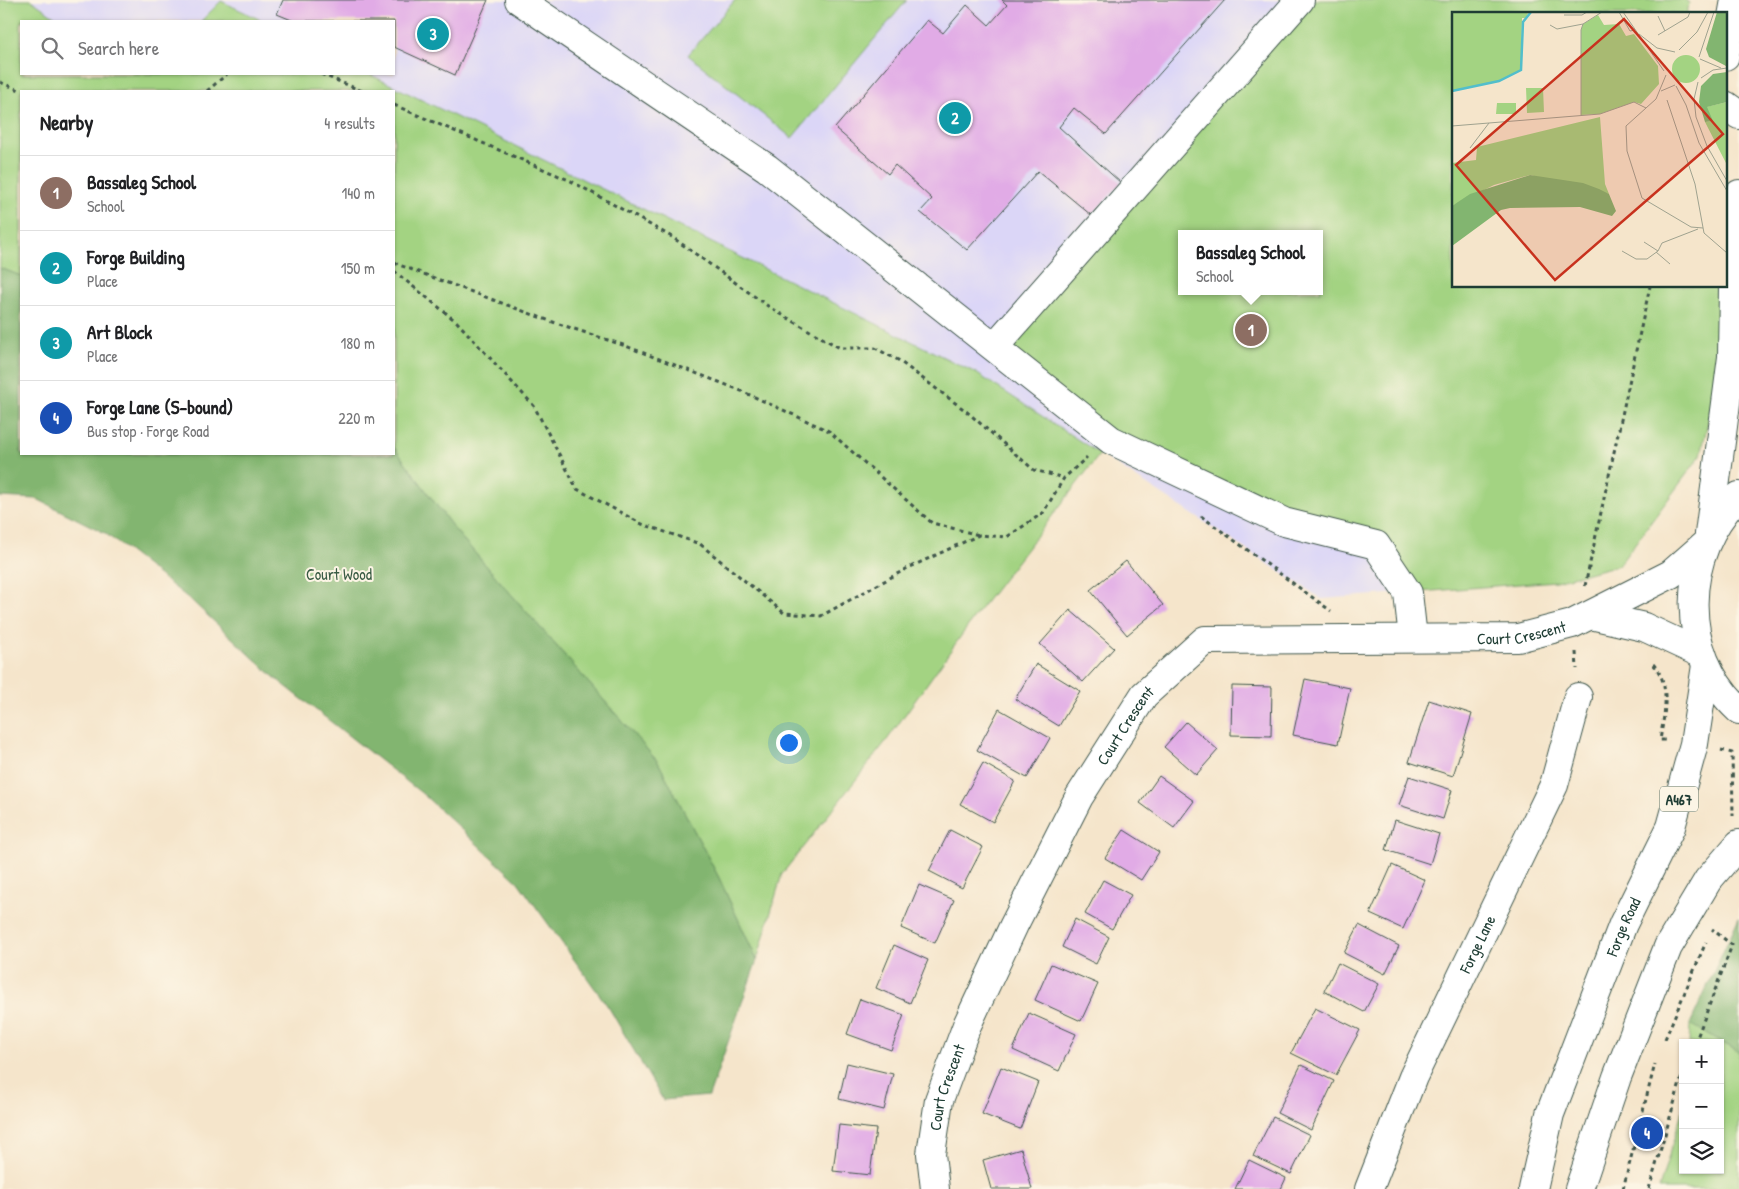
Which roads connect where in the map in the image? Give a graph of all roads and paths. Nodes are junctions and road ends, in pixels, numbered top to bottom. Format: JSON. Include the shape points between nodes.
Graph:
{"nodes":[{"id":1,"x":519,"y":0,"type":"edge"},
{"id":2,"x":1300,"y":0,"type":"edge"},
{"id":3,"x":1735,"y":0,"type":"edge"},
{"id":4,"x":1726,"y":50,"type":"edge"},
{"id":5,"x":226,"y":75,"type":"edge"},
{"id":6,"x":323,"y":75,"type":"edge"},
{"id":7,"x":0,"y":82,"type":"edge"},
{"id":8,"x":20,"y":90,"type":"edge"},
{"id":9,"x":208,"y":90,"type":"edge"},
{"id":10,"x":360,"y":90,"type":"edge"},
{"id":11,"x":395,"y":105,"type":"edge"},
{"id":12,"x":1726,"y":106,"type":"edge"},
{"id":13,"x":1739,"y":115,"type":"edge"},
{"id":14,"x":1739,"y":194,"type":"edge"},
{"id":15,"x":395,"y":264,"type":"edge"},
{"id":16,"x":395,"y":272,"type":"edge"},
{"id":17,"x":1650,"y":288,"type":"edge"},
{"id":18,"x":995,"y":346,"type":"junction"},
{"id":19,"x":1092,"y":452,"type":"dead end"},
{"id":20,"x":1064,"y":478,"type":"junction"},
{"id":21,"x":1739,"y":496,"type":"edge"},
{"id":22,"x":1195,"y":512,"type":"dead end"},
{"id":23,"x":979,"y":535,"type":"junction"},
{"id":24,"x":1707,"y":540,"type":"junction"},
{"id":25,"x":1333,"y":612,"type":"dead end"},
{"id":26,"x":1582,"y":620,"type":"junction"},
{"id":27,"x":1413,"y":638,"type":"junction"},
{"id":28,"x":1704,"y":659,"type":"junction"},
{"id":29,"x":1578,"y":697,"type":"joint"},
{"id":30,"x":1739,"y":710,"type":"edge"},
{"id":31,"x":1739,"y":844,"type":"edge"},
{"id":32,"x":1705,"y":924,"type":"dead end"},
{"id":33,"x":1706,"y":934,"type":"dead end"},
{"id":34,"x":1696,"y":1039,"type":"edge"},
{"id":35,"x":1664,"y":1042,"type":"dead end"},
{"id":36,"x":1656,"y":1059,"type":"dead end"},
{"id":37,"x":1680,"y":1084,"type":"edge"},
{"id":38,"x":935,"y":1189,"type":"edge"},
{"id":39,"x":1369,"y":1189,"type":"edge"},
{"id":40,"x":1533,"y":1189,"type":"edge"},
{"id":41,"x":1579,"y":1189,"type":"edge"},
{"id":42,"x":1623,"y":1189,"type":"edge"},
{"id":43,"x":1648,"y":1189,"type":"edge"}],
"edges":[{"from":1,"to":18,"type":"street","via":[[767,168]]},
{"from":2,"to":18,"type":"street"},
{"from":3,"to":4,"type":"street"},
{"from":5,"to":9,"type":"path"},
{"from":6,"to":10,"type":"path"},
{"from":7,"to":8,"type":"path"},
{"from":11,"to":20,"type":"path","via":[[571,181],[672,237],[772,309],[840,348],[875,348],[898,360],[966,411],[1034,470]]},
{"from":12,"to":13,"type":"street"},
{"from":14,"to":24,"type":"street","via":[[1734,213],[1732,357]]},
{"from":15,"to":23,"type":"path","via":[[632,348],[737,389],[829,431],[932,523]]},
{"from":16,"to":23,"type":"path","via":[[457,322],[534,406],[578,489],[642,524],[700,544],[784,613],[821,616],[906,569]]},
{"from":17,"to":26,"type":"path","via":[[1584,590]]},
{"from":18,"to":27,"type":"street","via":[[1111,440],[1284,522],[1376,545],[1408,593]]},
{"from":19,"to":20,"type":"path"},
{"from":20,"to":23,"type":"path","via":[[1043,513],[1007,537]]},
{"from":21,"to":24,"type":"street","via":[[1727,507]]},
{"from":22,"to":25,"type":"path"},
{"from":24,"to":26,"type":"street","name":"Court Crescent","via":[[1671,574]]},
{"from":24,"to":28,"type":"street","via":[[1696,572],[1693,600],[1695,628]]},
{"from":26,"to":27,"type":"street","name":"Court Crescent","via":[[1518,638]]},
{"from":26,"to":28,"type":"street","name":"Court Crescent","via":[[1644,627]]},
{"from":26,"to":29,"type":"path","via":[[1576,642]]},
{"from":27,"to":38,"type":"street","name":"Court Crescent","via":[[1205,640],[1144,695],[1079,797],[967,1025],[938,1100],[931,1154]]},
{"from":28,"to":30,"type":"street","via":[[1720,688]]},
{"from":28,"to":40,"type":"street","name":"Forge Road","number":"A467","via":[[1694,744],[1671,827],[1623,924],[1550,1114]]},
{"from":29,"to":39,"type":"street","name":"Forge Lane","via":[[1554,785],[1413,1077]]},
{"from":31,"to":41,"type":"street","via":[[1708,880],[1668,947],[1617,1077]]},
{"from":32,"to":34,"type":"path","via":[[1732,945]]},
{"from":33,"to":35,"type":"path","via":[[1706,944]]},
{"from":36,"to":42,"type":"path"},
{"from":37,"to":43,"type":"path"}]}
